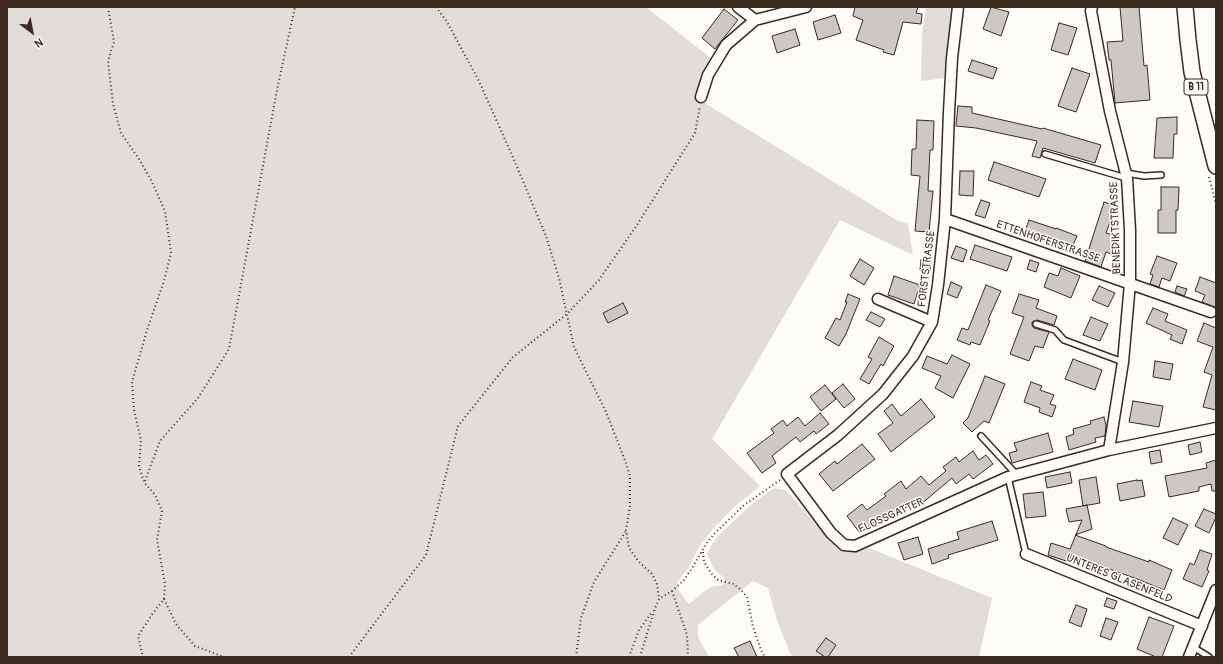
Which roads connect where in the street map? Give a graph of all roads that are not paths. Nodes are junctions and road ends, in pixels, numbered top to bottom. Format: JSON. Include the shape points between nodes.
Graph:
{"nodes":[{"id":1,"x":738,"y":7,"type":"edge"},
{"id":2,"x":806,"y":7,"type":"edge"},
{"id":3,"x":958,"y":7,"type":"edge"},
{"id":4,"x":1092,"y":7,"type":"edge"},
{"id":5,"x":1185,"y":7,"type":"edge"},
{"id":6,"x":755,"y":20,"type":"junction"},
{"id":7,"x":701,"y":97,"type":"road end"},
{"id":8,"x":1045,"y":154,"type":"dead end"},
{"id":9,"x":1216,"y":166,"type":"edge"},
{"id":10,"x":1161,"y":175,"type":"dead end"},
{"id":11,"x":1126,"y":176,"type":"junction"},
{"id":12,"x":945,"y":219,"type":"junction"},
{"id":13,"x":1130,"y":283,"type":"junction"},
{"id":14,"x":878,"y":299,"type":"dead end"},
{"id":15,"x":1211,"y":312,"type":"dead end"},
{"id":16,"x":932,"y":322,"type":"junction"},
{"id":17,"x":1036,"y":324,"type":"dead end"},
{"id":18,"x":1124,"y":362,"type":"junction"},
{"id":19,"x":1216,"y":428,"type":"edge"},
{"id":20,"x":981,"y":436,"type":"dead end"},
{"id":21,"x":1109,"y":450,"type":"junction"},
{"id":22,"x":787,"y":474,"type":"joint"},
{"id":23,"x":1012,"y":476,"type":"junction"},
{"id":24,"x":1026,"y":554,"type":"joint"},
{"id":25,"x":1216,"y":590,"type":"edge"},
{"id":26,"x":1202,"y":626,"type":"junction"},
{"id":27,"x":1193,"y":647,"type":"junction"},
{"id":28,"x":1189,"y":657,"type":"edge"},
{"id":29,"x":1209,"y":657,"type":"edge"}],
"edges":[{"from":1,"to":6,"type":"street"},
{"from":2,"to":6,"type":"street"},
{"from":3,"to":12,"type":"street","name":"FORSTSTRASSE","via":[[952,66]]},
{"from":4,"to":11,"type":"street","name":"BENEDIKTSTRASSE","via":[[1110,111]]},
{"from":5,"to":9,"type":"main road","number":"B 11","via":[[1192,72]]},
{"from":6,"to":7,"type":"street","via":[[726,45],[708,75]]},
{"from":8,"to":11,"type":"lane"},
{"from":10,"to":11,"type":"lane"},
{"from":11,"to":13,"type":"street","name":"BENEDIKTSTRASSE"},
{"from":12,"to":13,"type":"street","name":"ETTENHOFERSTRASSE"},
{"from":12,"to":16,"type":"street","name":"FORSTSTRASSE"},
{"from":13,"to":15,"type":"street","name":"ETTENHOFERSTRASSE"},
{"from":13,"to":18,"type":"street","name":"BENEDIKTSTRASSE"},
{"from":14,"to":16,"type":"street"},
{"from":16,"to":22,"type":"street","name":"FORSTSTRASSE","via":[[913,356],[883,394],[838,435]]},
{"from":17,"to":18,"type":"lane","via":[[1056,330],[1064,340]]},
{"from":18,"to":21,"type":"street","name":"BENEDIKTSTRASSE"},
{"from":19,"to":21,"type":"street","name":"FLOSSGATTER"},
{"from":20,"to":23,"type":"lane"},
{"from":21,"to":23,"type":"street","name":"FLOSSGATTER"},
{"from":22,"to":23,"type":"street","name":"FLOSSGATTER","via":[[831,533],[844,545],[855,546]]},
{"from":23,"to":24,"type":"lane"},
{"from":24,"to":26,"type":"street","name":"UNTERES GLASENFELD"},
{"from":25,"to":26,"type":"street"},
{"from":26,"to":27,"type":"street"},
{"from":27,"to":28,"type":"street"},
{"from":27,"to":29,"type":"lane"}]}
